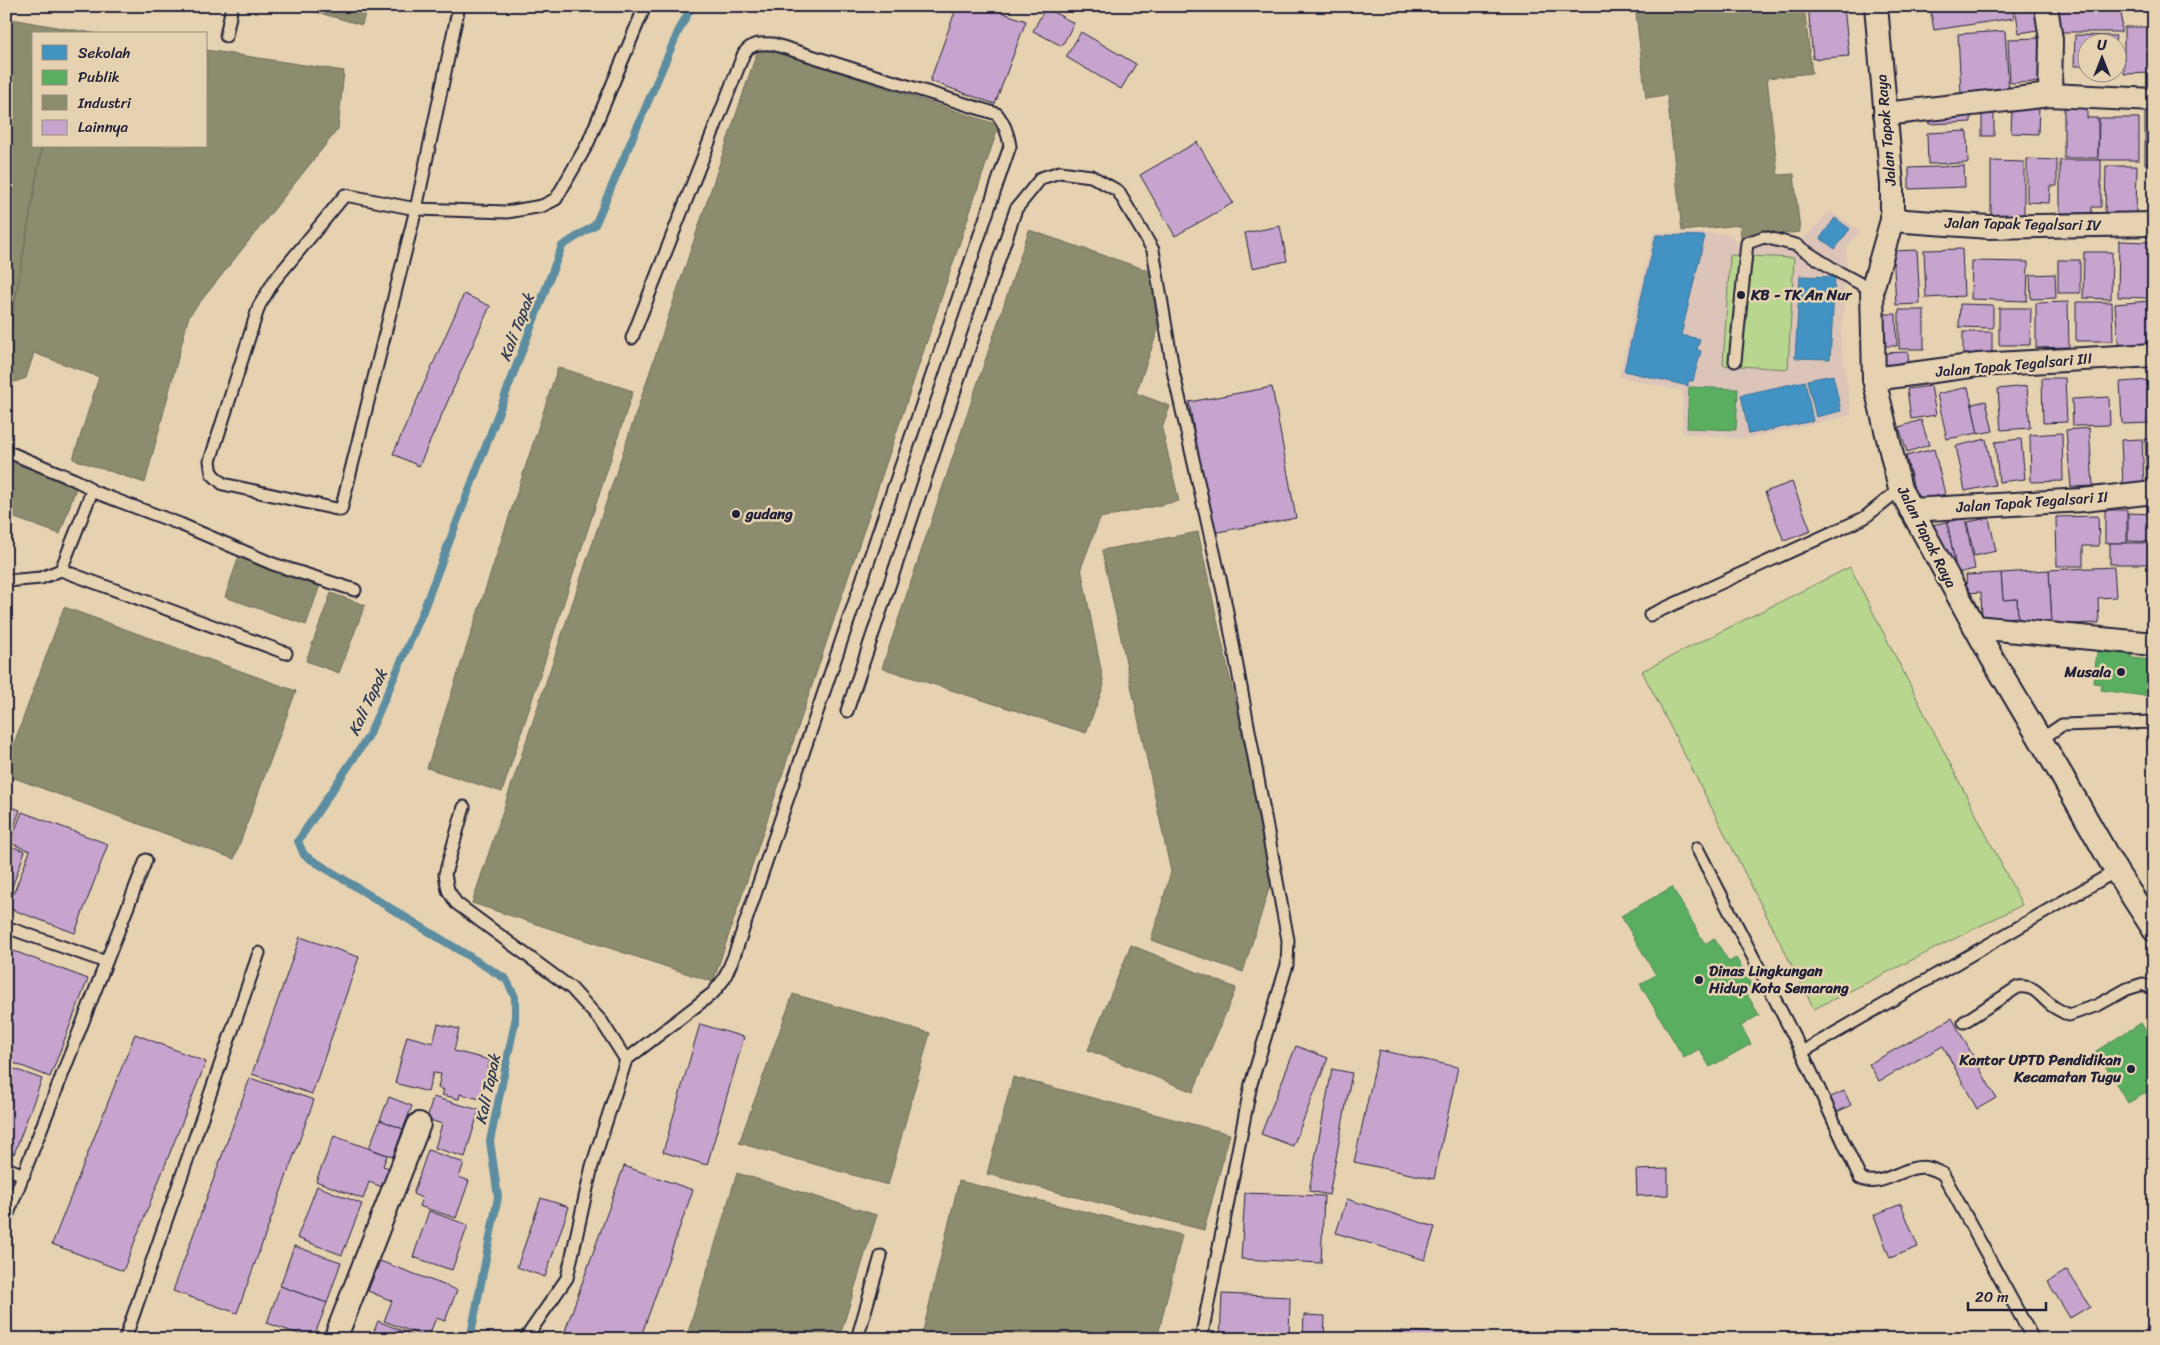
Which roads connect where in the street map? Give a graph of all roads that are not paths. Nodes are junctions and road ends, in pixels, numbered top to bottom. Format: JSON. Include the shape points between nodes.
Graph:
{"nodes":[{"id":1,"x":232,"y":6,"type":"edge"},
{"id":2,"x":459,"y":6,"type":"edge"},
{"id":3,"x":645,"y":6,"type":"edge"},
{"id":4,"x":1876,"y":6,"type":"edge"},
{"id":5,"x":2046,"y":6,"type":"edge"},
{"id":6,"x":226,"y":36,"type":"dead end"},
{"id":7,"x":2050,"y":94,"type":"junction"},
{"id":8,"x":2154,"y":100,"type":"edge"},
{"id":9,"x":1886,"y":114,"type":"junction"},
{"id":10,"x":416,"y":209,"type":"junction"},
{"id":11,"x":1892,"y":220,"type":"junction"},
{"id":12,"x":2154,"y":224,"type":"edge"},
{"id":13,"x":1872,"y":290,"type":"junction"},
{"id":14,"x":632,"y":338,"type":"dead end"},
{"id":15,"x":2154,"y":355,"type":"edge"},
{"id":16,"x":1734,"y":361,"type":"dead end"},
{"id":17,"x":1874,"y":379,"type":"junction"},
{"id":18,"x":6,"y":451,"type":"edge"},
{"id":19,"x":1900,"y":490,"type":"junction"},
{"id":20,"x":92,"y":491,"type":"junction"},
{"id":21,"x":2154,"y":492,"type":"edge"},
{"id":22,"x":1911,"y":510,"type":"junction"},
{"id":23,"x":60,"y":570,"type":"junction"},
{"id":24,"x":6,"y":581,"type":"edge"},
{"id":25,"x":355,"y":590,"type":"dead end"},
{"id":26,"x":1650,"y":615,"type":"dead end"},
{"id":27,"x":1975,"y":627,"type":"junction"},
{"id":28,"x":2154,"y":644,"type":"edge"},
{"id":29,"x":286,"y":652,"type":"dead end"},
{"id":30,"x":847,"y":711,"type":"dead end"},
{"id":31,"x":2154,"y":722,"type":"edge"},
{"id":32,"x":2040,"y":740,"type":"junction"},
{"id":33,"x":464,"y":807,"type":"dead end"},
{"id":34,"x":1697,"y":848,"type":"dead end"},
{"id":35,"x":146,"y":860,"type":"dead end"},
{"id":36,"x":2116,"y":871,"type":"junction"},
{"id":37,"x":6,"y":927,"type":"edge"},
{"id":38,"x":2154,"y":930,"type":"edge"},
{"id":39,"x":259,"y":953,"type":"dead end"},
{"id":40,"x":106,"y":962,"type":"junction"},
{"id":41,"x":2154,"y":990,"type":"edge"},
{"id":42,"x":1964,"y":1022,"type":"dead end"},
{"id":43,"x":1802,"y":1052,"type":"junction"},
{"id":44,"x":626,"y":1060,"type":"junction"},
{"id":45,"x":419,"y":1124,"type":"dead end"},
{"id":46,"x":6,"y":1168,"type":"edge"},
{"id":47,"x":24,"y":1175,"type":"junction"},
{"id":48,"x":6,"y":1219,"type":"edge"},
{"id":49,"x":881,"y":1256,"type":"dead end"},
{"id":50,"x":125,"y":1339,"type":"edge"},
{"id":51,"x":335,"y":1339,"type":"edge"},
{"id":52,"x":525,"y":1339,"type":"edge"},
{"id":53,"x":857,"y":1339,"type":"edge"},
{"id":54,"x":1200,"y":1339,"type":"edge"},
{"id":55,"x":2033,"y":1339,"type":"edge"}],
"edges":[{"from":1,"to":6,"type":"lane"},
{"from":2,"to":10,"type":"lane"},
{"from":3,"to":10,"type":"lane","via":[[588,143],[556,198],[542,206],[507,212]]},
{"from":4,"to":9,"type":"street","name":"Jalan Tapak Raya"},
{"from":5,"to":7,"type":"street"},
{"from":7,"to":8,"type":"street"},
{"from":7,"to":9,"type":"street"},
{"from":9,"to":11,"type":"street","name":"Jalan Tapak Raya"},
{"from":10,"to":10,"type":"lane","via":[[345,195],[274,281],[259,306],[210,461],[212,474],[224,484],[342,510]]},
{"from":11,"to":12,"type":"street","name":"Jalan Tapak Tegalsari IV","via":[[1988,227]]},
{"from":11,"to":13,"type":"street","name":"Jalan Tapak Raya"},
{"from":13,"to":16,"type":"lane","via":[[1796,245],[1764,237],[1747,243]]},
{"from":13,"to":17,"type":"street","name":"Jalan Tapak Raya"},
{"from":14,"to":44,"type":"lane","via":[[744,53],[750,46],[773,44],[996,114],[1003,122],[1010,146],[734,956],[724,979],[713,993]]},
{"from":15,"to":17,"type":"street","name":"Jalan Tapak Tegalsari III","via":[[1978,364]]},
{"from":17,"to":19,"type":"street","name":"Jalan Tapak Raya"},
{"from":18,"to":20,"type":"lane"},
{"from":19,"to":22,"type":"street","name":"Jalan Tapak Raya"},
{"from":19,"to":26,"type":"lane","via":[[1864,518]]},
{"from":20,"to":23,"type":"lane"},
{"from":20,"to":25,"type":"lane","via":[[273,564]]},
{"from":21,"to":22,"type":"street","name":"Jalan Tapak Tegalsari II","via":[[2084,500]]},
{"from":22,"to":27,"type":"street","name":"Jalan Tapak Raya"},
{"from":23,"to":24,"type":"lane","via":[[41,578]]},
{"from":23,"to":29,"type":"lane"},
{"from":27,"to":28,"type":"street"},
{"from":27,"to":32,"type":"street","name":"Jalan Tapak Raya"},
{"from":30,"to":54,"type":"lane","via":[[1016,209],[1041,178],[1060,172],[1091,176],[1118,191],[1154,250],[1174,375],[1224,596],[1288,940],[1287,965],[1251,1084]]},
{"from":31,"to":32,"type":"lane","via":[[2062,725]]},
{"from":32,"to":36,"type":"street","name":"Jalan Tapak Raya"},
{"from":33,"to":44,"type":"lane","via":[[445,874],[448,890],[456,903],[571,988],[602,1022]]},
{"from":34,"to":43,"type":"lane"},
{"from":35,"to":40,"type":"lane"},
{"from":36,"to":38,"type":"street","name":"Jalan Tapak Raya"},
{"from":36,"to":43,"type":"lane"},
{"from":37,"to":40,"type":"lane"},
{"from":39,"to":50,"type":"lane"},
{"from":40,"to":47,"type":"lane"},
{"from":41,"to":42,"type":"lane","via":[[2143,984],[2069,1015],[2051,1005],[2040,992],[2027,986],[2018,987]]},
{"from":43,"to":55,"type":"lane","via":[[1860,1178],[1874,1182],[1912,1168],[1928,1167],[1943,1174]]},
{"from":44,"to":52,"type":"lane","via":[[592,1166],[567,1278]]},
{"from":45,"to":51,"type":"street"},
{"from":46,"to":47,"type":"lane"},
{"from":47,"to":48,"type":"lane"},
{"from":49,"to":53,"type":"lane"}]}
